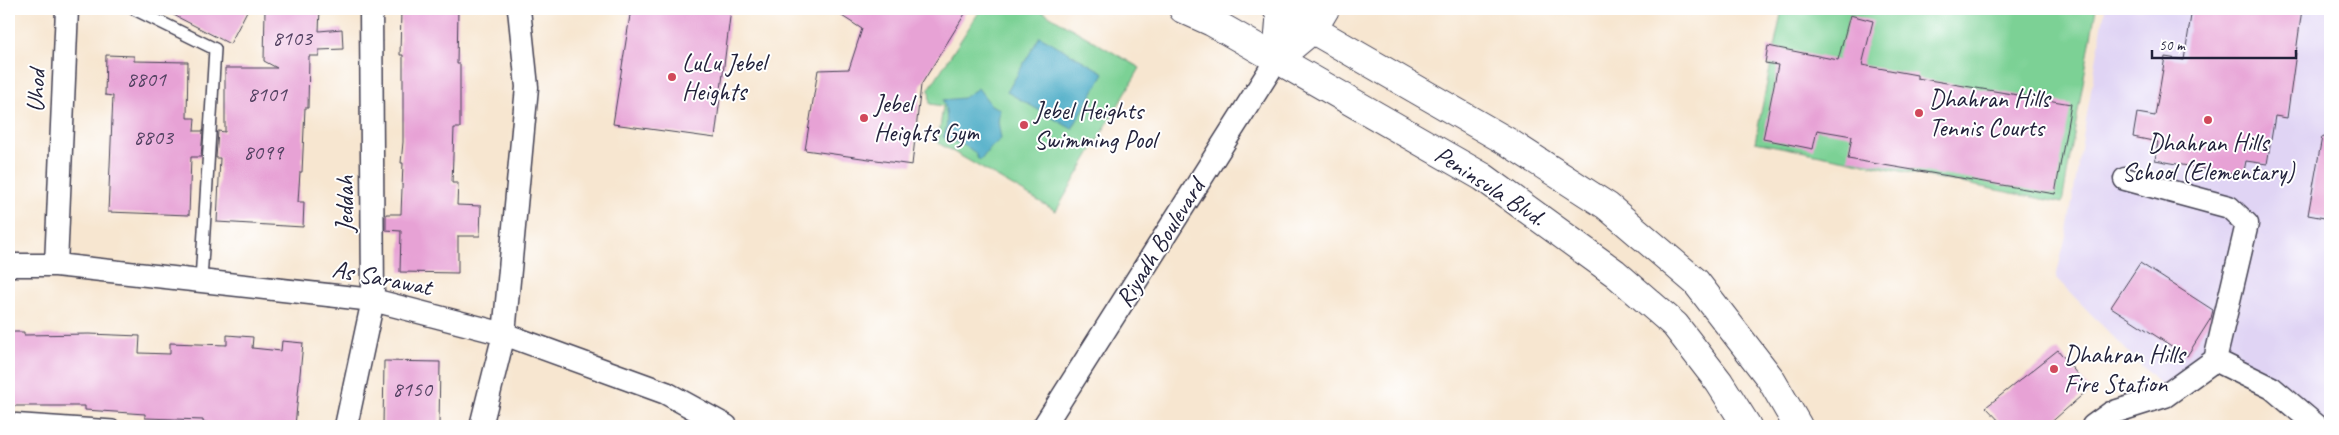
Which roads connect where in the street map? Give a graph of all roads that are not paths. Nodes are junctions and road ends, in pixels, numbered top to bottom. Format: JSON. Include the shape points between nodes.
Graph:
{"nodes":[{"id":1,"x":67,"y":9,"type":"edge"},
{"id":2,"x":134,"y":9,"type":"edge"},
{"id":3,"x":371,"y":9,"type":"edge"},
{"id":4,"x":519,"y":9,"type":"edge"},
{"id":5,"x":1183,"y":9,"type":"edge"},
{"id":6,"x":1279,"y":9,"type":"edge"},
{"id":7,"x":1319,"y":19,"type":"edge"},
{"id":8,"x":1277,"y":59,"type":"junction"},
{"id":9,"x":2125,"y":179,"type":"dead end"},
{"id":10,"x":9,"y":265,"type":"edge"},
{"id":11,"x":56,"y":265,"type":"junction"},
{"id":12,"x":201,"y":281,"type":"junction"},
{"id":13,"x":373,"y":300,"type":"junction"},
{"id":14,"x":504,"y":334,"type":"junction"},
{"id":15,"x":2215,"y":360,"type":"junction"},
{"id":16,"x":9,"y":419,"type":"edge"},
{"id":17,"x":113,"y":426,"type":"edge"},
{"id":18,"x":346,"y":426,"type":"edge"},
{"id":19,"x":481,"y":426,"type":"edge"},
{"id":20,"x":726,"y":426,"type":"edge"},
{"id":21,"x":1044,"y":426,"type":"edge"},
{"id":22,"x":1747,"y":426,"type":"edge"},
{"id":23,"x":1798,"y":426,"type":"edge"},
{"id":24,"x":2093,"y":426,"type":"edge"},
{"id":25,"x":2317,"y":426,"type":"edge"}],
"edges":[{"from":1,"to":11,"type":"street","name":"Uhod"},
{"from":2,"to":12,"type":"lane","via":[[215,49]]},
{"from":3,"to":13,"type":"street","name":"Jeddah"},
{"from":4,"to":14,"type":"street","via":[[527,88]]},
{"from":5,"to":8,"type":"main road","name":"Peninsula Blvd."},
{"from":6,"to":7,"type":"main road","name":"Peninsula Blvd."},
{"from":6,"to":8,"type":"main road","name":"Riyadh Boulevard"},
{"from":7,"to":8,"type":"main road","name":"Riyadh Boulevard"},
{"from":7,"to":23,"type":"main road","name":"Peninsula Blvd.","via":[[1607,206],[1696,282],[1770,378]]},
{"from":8,"to":21,"type":"street","name":"Riyadh Boulevard"},
{"from":8,"to":22,"type":"main road","name":"Peninsula Blvd.","via":[[1483,177],[1615,272],[1675,325],[1719,382]]},
{"from":9,"to":15,"type":"street","via":[[2229,207],[2247,224]]},
{"from":10,"to":11,"type":"street","name":"As Sarawat"},
{"from":11,"to":12,"type":"street","name":"As Sarawat"},
{"from":12,"to":13,"type":"street","name":"As Sarawat"},
{"from":13,"to":14,"type":"street","name":"As Sarawat"},
{"from":13,"to":18,"type":"street","name":"Jeddah"},
{"from":14,"to":19,"type":"street"},
{"from":14,"to":20,"type":"street","name":"As Sarawat","via":[[666,393]]},
{"from":15,"to":24,"type":"street","via":[[2166,396],[2111,413]]},
{"from":15,"to":25,"type":"street","via":[[2272,388]]},
{"from":16,"to":17,"type":"lane"}]}
